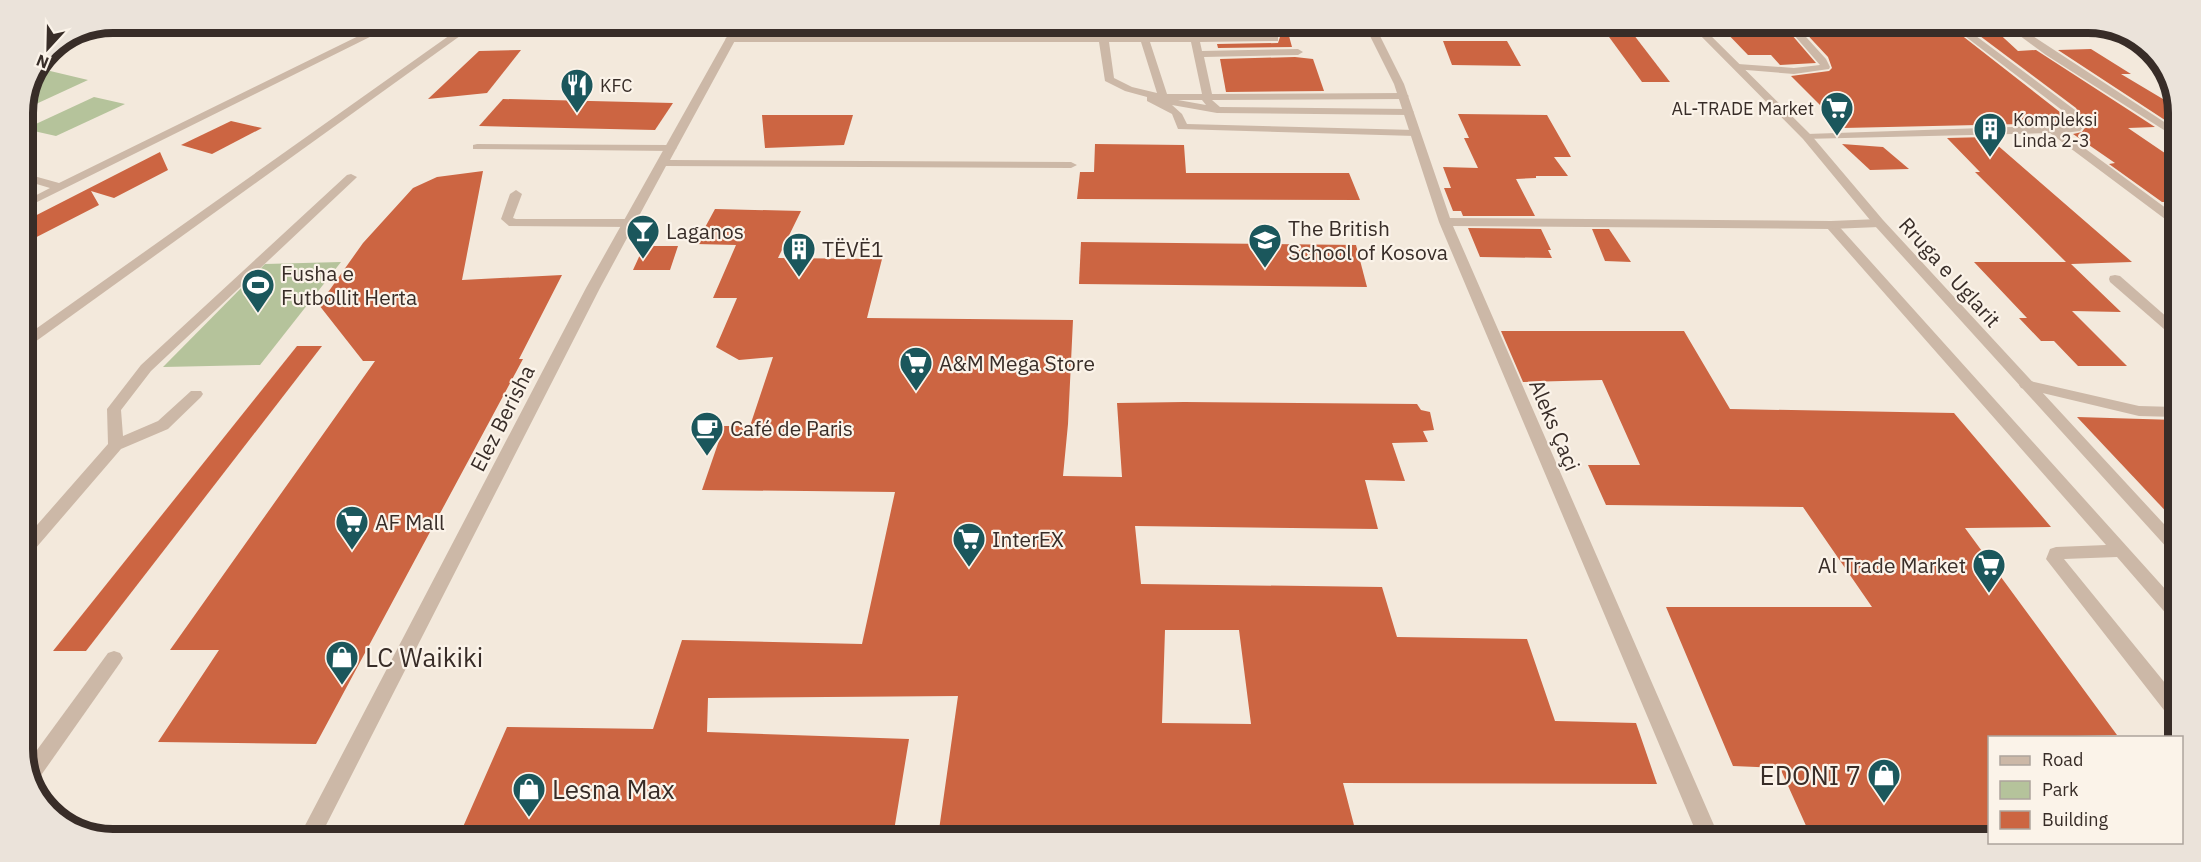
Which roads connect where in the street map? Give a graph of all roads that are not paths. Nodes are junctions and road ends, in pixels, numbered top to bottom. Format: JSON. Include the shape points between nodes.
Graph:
{"nodes":[{"id":1,"x":373,"y":33,"type":"edge"},
{"id":2,"x":460,"y":33,"type":"edge"},
{"id":3,"x":734,"y":33,"type":"edge"},
{"id":4,"x":1373,"y":33,"type":"edge"},
{"id":5,"x":1702,"y":33,"type":"edge"},
{"id":6,"x":1798,"y":33,"type":"edge"},
{"id":7,"x":1966,"y":33,"type":"edge"},
{"id":8,"x":2021,"y":33,"type":"edge"},
{"id":9,"x":730,"y":39,"type":"junction"},
{"id":10,"x":1275,"y":39,"type":"dead end"},
{"id":11,"x":1104,"y":40,"type":"junction"},
{"id":12,"x":1145,"y":40,"type":"junction"},
{"id":13,"x":1196,"y":40,"type":"junction"},
{"id":14,"x":1298,"y":52,"type":"dead end"},
{"id":15,"x":1199,"y":54,"type":"junction"},
{"id":16,"x":1738,"y":67,"type":"junction"},
{"id":17,"x":1140,"y":93,"type":"junction"},
{"id":18,"x":1163,"y":96,"type":"junction"},
{"id":19,"x":1404,"y":96,"type":"junction"},
{"id":20,"x":1209,"y":97,"type":"junction"},
{"id":21,"x":1217,"y":110,"type":"junction"},
{"id":22,"x":1409,"y":112,"type":"junction"},
{"id":23,"x":2052,"y":129,"type":"junction"},
{"id":24,"x":2168,"y":130,"type":"edge"},
{"id":25,"x":1415,"y":133,"type":"junction"},
{"id":26,"x":1807,"y":137,"type":"junction"},
{"id":27,"x":477,"y":147,"type":"dead end"},
{"id":28,"x":671,"y":148,"type":"junction"},
{"id":29,"x":663,"y":163,"type":"junction"},
{"id":30,"x":1071,"y":165,"type":"dead end"},
{"id":31,"x":351,"y":177,"type":"dead end"},
{"id":32,"x":33,"y":179,"type":"edge"},
{"id":33,"x":33,"y":181,"type":"edge"},
{"id":34,"x":60,"y":187,"type":"junction"},
{"id":35,"x":33,"y":194,"type":"edge"},
{"id":36,"x":516,"y":194,"type":"dead end"},
{"id":37,"x":33,"y":200,"type":"edge"},
{"id":38,"x":2168,"y":215,"type":"edge"},
{"id":39,"x":1445,"y":222,"type":"junction"},
{"id":40,"x":630,"y":223,"type":"junction"},
{"id":41,"x":1879,"y":223,"type":"junction"},
{"id":42,"x":1831,"y":225,"type":"junction"},
{"id":43,"x":2115,"y":279,"type":"dead end"},
{"id":44,"x":2168,"y":325,"type":"edge"},
{"id":45,"x":33,"y":337,"type":"edge"},
{"id":46,"x":2026,"y":385,"type":"junction"},
{"id":47,"x":196,"y":394,"type":"dead end"},
{"id":48,"x":2168,"y":412,"type":"edge"},
{"id":49,"x":116,"y":445,"type":"junction"},
{"id":50,"x":2168,"y":538,"type":"edge"},
{"id":51,"x":33,"y":540,"type":"edge"},
{"id":52,"x":2121,"y":551,"type":"junction"},
{"id":53,"x":2168,"y":604,"type":"edge"},
{"id":54,"x":114,"y":658,"type":"dead end"},
{"id":55,"x":2168,"y":701,"type":"edge"},
{"id":56,"x":35,"y":767,"type":"edge"},
{"id":57,"x":313,"y":829,"type":"edge"},
{"id":58,"x":1706,"y":829,"type":"edge"}],
"edges":[{"from":1,"to":34,"type":"street"},
{"from":2,"to":45,"type":"street"},
{"from":3,"to":9,"type":"street","name":"Elez Berisha"},
{"from":4,"to":19,"type":"street","name":"Aleks Çaçi"},
{"from":5,"to":16,"type":"street","name":"Rruga e Uglarit"},
{"from":6,"to":16,"type":"street","via":[[1825,67]]},
{"from":7,"to":23,"type":"street","via":[[2071,112],[2079,123],[2076,129]]},
{"from":8,"to":24,"type":"street"},
{"from":9,"to":11,"type":"street"},
{"from":9,"to":28,"type":"street","name":"Elez Berisha"},
{"from":10,"to":13,"type":"street"},
{"from":11,"to":12,"type":"street"},
{"from":11,"to":17,"type":"street","via":[[1109,79]]},
{"from":12,"to":13,"type":"street"},
{"from":12,"to":18,"type":"street"},
{"from":13,"to":15,"type":"street"},
{"from":14,"to":15,"type":"street"},
{"from":15,"to":20,"type":"street"},
{"from":16,"to":26,"type":"street","name":"Rruga e Uglarit"},
{"from":17,"to":18,"type":"street"},
{"from":17,"to":25,"type":"street","via":[[1174,111],[1181,117],[1182,127]]},
{"from":18,"to":20,"type":"street"},
{"from":18,"to":21,"type":"street","via":[[1180,105]]},
{"from":19,"to":20,"type":"street"},
{"from":19,"to":22,"type":"street","name":"Aleks Çaçi"},
{"from":20,"to":21,"type":"street","via":[[1207,101]]},
{"from":21,"to":22,"type":"street"},
{"from":22,"to":25,"type":"street","name":"Aleks Çaçi"},
{"from":23,"to":26,"type":"street"},
{"from":23,"to":38,"type":"street"},
{"from":25,"to":39,"type":"street","name":"Aleks Çaçi"},
{"from":26,"to":41,"type":"street","name":"Rruga e Uglarit"},
{"from":27,"to":28,"type":"street"},
{"from":28,"to":29,"type":"street","name":"Elez Berisha"},
{"from":29,"to":30,"type":"street"},
{"from":29,"to":40,"type":"street","name":"Elez Berisha"},
{"from":31,"to":49,"type":"street","via":[[146,368],[114,409]]},
{"from":32,"to":34,"type":"street"},
{"from":33,"to":35,"type":"street","via":[[37,189]]},
{"from":34,"to":37,"type":"street"},
{"from":36,"to":40,"type":"street","via":[[507,219],[513,223]]},
{"from":39,"to":42,"type":"street"},
{"from":39,"to":58,"type":"street","name":"Aleks Çaçi"},
{"from":40,"to":57,"type":"street","name":"Elez Berisha"},
{"from":41,"to":42,"type":"street"},
{"from":41,"to":46,"type":"street","name":"Rruga e Uglarit"},
{"from":42,"to":52,"type":"street"},
{"from":43,"to":44,"type":"street"},
{"from":46,"to":48,"type":"street","via":[[2139,411]]},
{"from":46,"to":50,"type":"street","name":"Rruga e Uglarit"},
{"from":47,"to":49,"type":"street","via":[[163,425]]},
{"from":49,"to":51,"type":"street"},
{"from":52,"to":53,"type":"street"},
{"from":52,"to":55,"type":"street","via":[[2056,553],[2054,559]]},
{"from":54,"to":56,"type":"street"}]}
